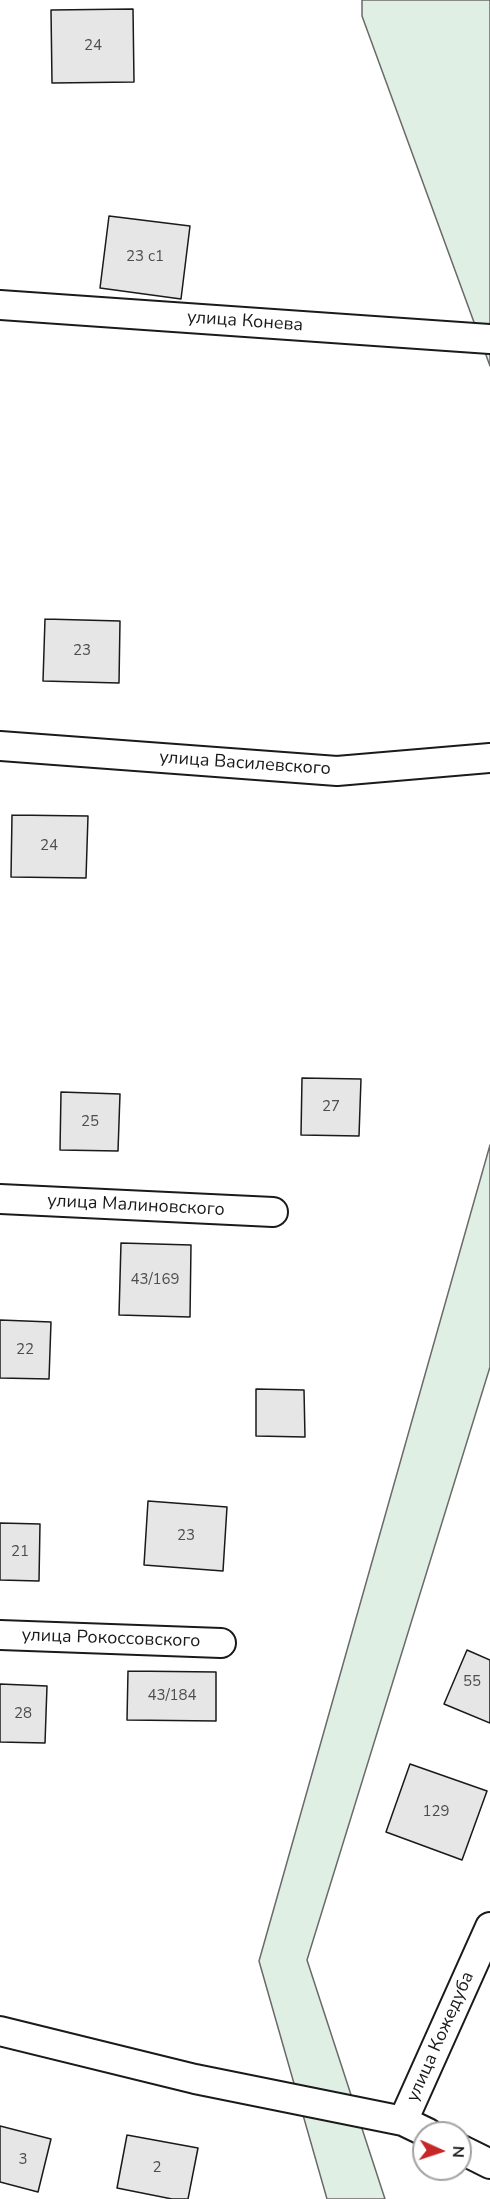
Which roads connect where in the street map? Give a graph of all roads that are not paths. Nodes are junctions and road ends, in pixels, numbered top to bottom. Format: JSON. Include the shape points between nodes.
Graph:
{"nodes":[{"id":1,"x":0,"y":305,"type":"edge"},
{"id":2,"x":490,"y":339,"type":"edge"},
{"id":3,"x":0,"y":746,"type":"edge"},
{"id":4,"x":490,"y":758,"type":"edge"},
{"id":5,"x":0,"y":1199,"type":"edge"},
{"id":6,"x":273,"y":1212,"type":"dead end"},
{"id":7,"x":0,"y":1635,"type":"edge"},
{"id":8,"x":221,"y":1643,"type":"dead end"},
{"id":9,"x":490,"y":1927,"type":"edge"},
{"id":10,"x":0,"y":2031,"type":"edge"},
{"id":11,"x":417,"y":2121,"type":"edge"},
{"id":12,"x":412,"y":2126,"type":"edge"},
{"id":13,"x":472,"y":2155,"type":"edge"},
{"id":14,"x":490,"y":2164,"type":"edge"}],
"edges":[{"from":1,"to":2,"type":"street","name":"улица Конева"},
{"from":3,"to":4,"type":"street","name":"улица Василевского","via":[[337,771]]},
{"from":5,"to":6,"type":"street","name":"улица Малиновского"},
{"from":7,"to":8,"type":"street","name":"улица Рокоссовского"},
{"from":9,"to":11,"type":"street","name":"улица Кожедуба"},
{"from":10,"to":12,"type":"street"},
{"from":13,"to":14,"type":"street"}]}
